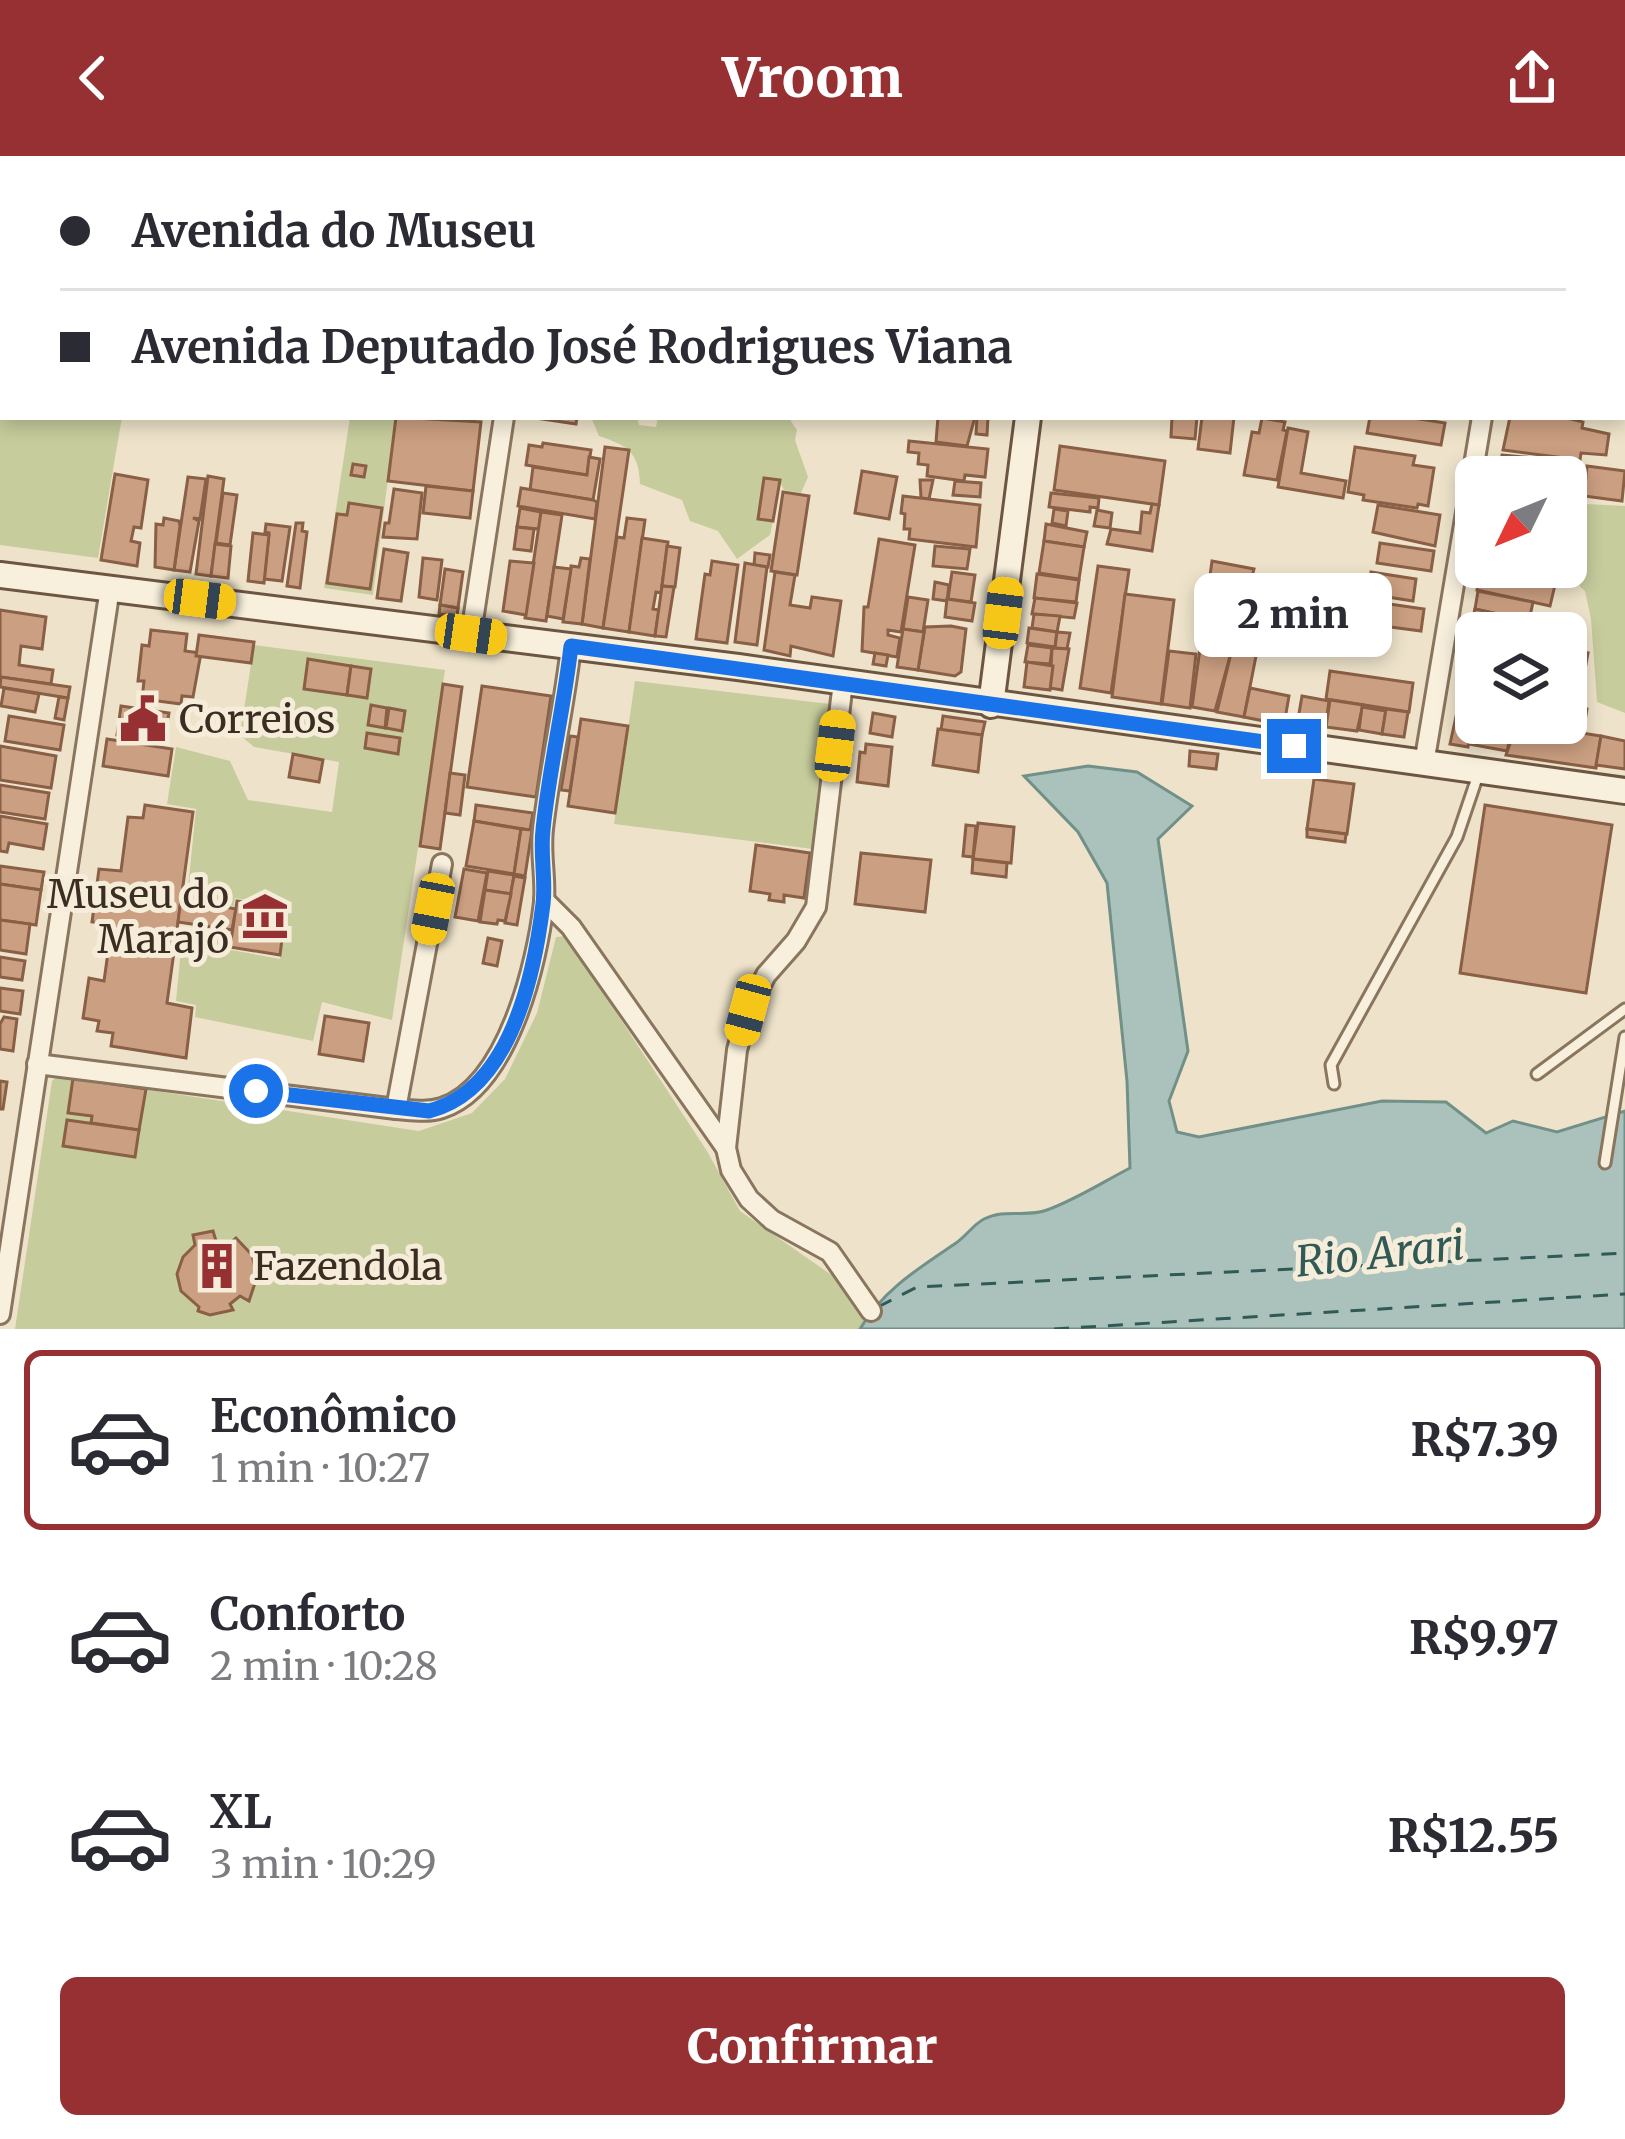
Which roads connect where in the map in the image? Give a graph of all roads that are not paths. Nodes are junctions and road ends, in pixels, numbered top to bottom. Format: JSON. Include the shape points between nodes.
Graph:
{"nodes":[{"id":1,"x":504,"y":420,"type":"edge"},
{"id":2,"x":1028,"y":420,"type":"edge"},
{"id":3,"x":1481,"y":420,"type":"edge"},
{"id":4,"x":0,"y":575,"type":"edge"},
{"id":5,"x":110,"y":588,"type":"junction"},
{"id":6,"x":471,"y":634,"type":"junction"},
{"id":7,"x":571,"y":646,"type":"junction"},
{"id":8,"x":843,"y":682,"type":"junction"},
{"id":9,"x":991,"y":705,"type":"junction"},
{"id":10,"x":1424,"y":764,"type":"junction"},
{"id":11,"x":1479,"y":772,"type":"junction"},
{"id":12,"x":1625,"y":791,"type":"edge"},
{"id":13,"x":442,"y":864,"type":"dead end"},
{"id":14,"x":544,"y":900,"type":"junction"},
{"id":15,"x":1625,"y":1009,"type":"edge"},
{"id":16,"x":1625,"y":1037,"type":"edge"},
{"id":17,"x":37,"y":1064,"type":"junction"},
{"id":18,"x":1537,"y":1074,"type":"dead end"},
{"id":19,"x":1334,"y":1084,"type":"dead end"},
{"id":20,"x":396,"y":1109,"type":"junction"},
{"id":21,"x":726,"y":1148,"type":"junction"},
{"id":22,"x":1606,"y":1163,"type":"dead end"},
{"id":23,"x":871,"y":1311,"type":"dead end"},
{"id":24,"x":0,"y":1314,"type":"edge"}],
"edges":[{"from":1,"to":6,"type":"street"},
{"from":2,"to":9,"type":"street"},
{"from":3,"to":10,"type":"street"},
{"from":4,"to":5,"type":"street"},
{"from":5,"to":6,"type":"street"},
{"from":5,"to":17,"type":"street"},
{"from":6,"to":7,"type":"street"},
{"from":7,"to":8,"type":"street"},
{"from":7,"to":14,"type":"street","via":[[542,833]]},
{"from":8,"to":9,"type":"street"},
{"from":8,"to":21,"type":"street","via":[[817,907],[748,1010]]},
{"from":9,"to":10,"type":"street"},
{"from":10,"to":11,"type":"street"},
{"from":11,"to":12,"type":"street"},
{"from":11,"to":19,"type":"lane","via":[[1456,837],[1331,1065]]},
{"from":13,"to":20,"type":"street"},
{"from":14,"to":20,"type":"street","via":[[515,1022],[490,1069],[447,1107]]},
{"from":14,"to":21,"type":"street"},
{"from":15,"to":18,"type":"lane"},
{"from":16,"to":22,"type":"lane"},
{"from":17,"to":20,"type":"street"},
{"from":17,"to":24,"type":"street"},
{"from":21,"to":23,"type":"street","via":[[748,1199],[830,1252]]}]}
